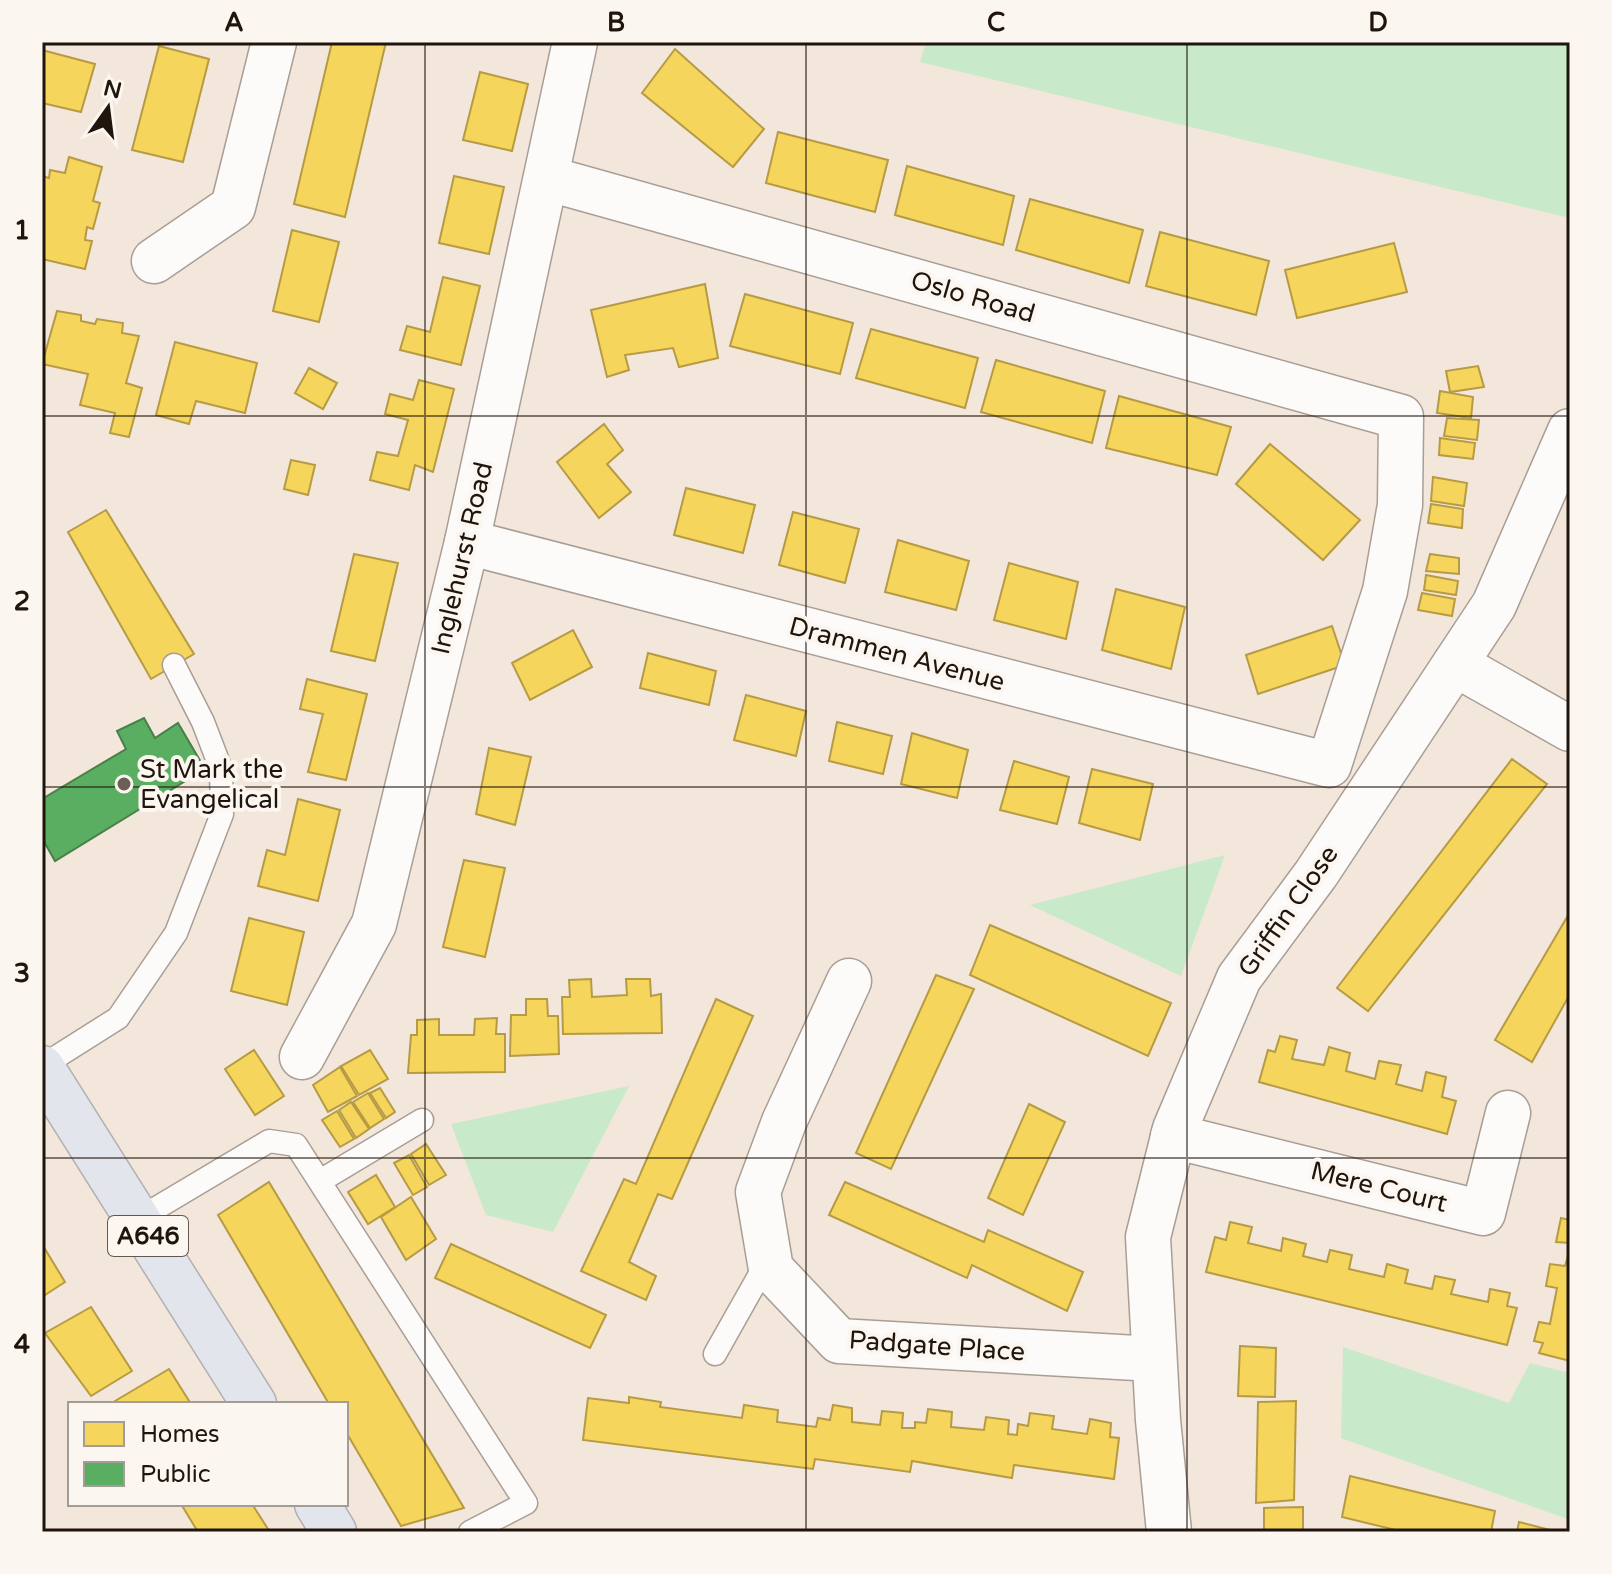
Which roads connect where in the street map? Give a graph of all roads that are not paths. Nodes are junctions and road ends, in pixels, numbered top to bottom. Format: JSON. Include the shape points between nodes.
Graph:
{"nodes":[{"id":1,"x":274,"y":42,"type":"edge"},
{"id":2,"x":575,"y":42,"type":"edge"},
{"id":3,"x":546,"y":178,"type":"junction"},
{"id":4,"x":154,"y":261,"type":"dead end"},
{"id":5,"x":1570,"y":431,"type":"edge"},
{"id":6,"x":467,"y":542,"type":"junction"},
{"id":7,"x":1455,"y":664,"type":"junction"},
{"id":8,"x":174,"y":665,"type":"dead end"},
{"id":9,"x":1570,"y":729,"type":"edge"},
{"id":10,"x":1329,"y":765,"type":"joint"},
{"id":11,"x":849,"y":981,"type":"dead end"},
{"id":12,"x":302,"y":1057,"type":"dead end"},
{"id":13,"x":42,"y":1067,"type":"edge"},
{"id":14,"x":1508,"y":1113,"type":"dead end"},
{"id":15,"x":422,"y":1120,"type":"dead end"},
{"id":16,"x":1173,"y":1136,"type":"junction"},
{"id":17,"x":320,"y":1181,"type":"junction"},
{"id":18,"x":138,"y":1219,"type":"junction"},
{"id":19,"x":769,"y":1259,"type":"junction"},
{"id":20,"x":715,"y":1354,"type":"dead end"},
{"id":21,"x":1154,"y":1359,"type":"junction"},
{"id":22,"x":253,"y":1402,"type":"edge"},
{"id":23,"x":318,"y":1506,"type":"edge"},
{"id":24,"x":334,"y":1532,"type":"edge"},
{"id":25,"x":470,"y":1532,"type":"edge"},
{"id":26,"x":1169,"y":1532,"type":"edge"}],
"edges":[{"from":1,"to":4,"type":"street","via":[[233,207]]},
{"from":2,"to":3,"type":"street","name":"Inglehurst Road"},
{"from":3,"to":6,"type":"street","name":"Inglehurst Road"},
{"from":3,"to":10,"type":"street","name":"Oslo Road","via":[[1401,417],[1400,505],[1385,591]]},
{"from":5,"to":7,"type":"street","name":"Griffin Close","via":[[1494,605]]},
{"from":6,"to":10,"type":"street","name":"Drammen Avenue"},
{"from":6,"to":12,"type":"street","name":"Inglehurst Road","via":[[374,924]]},
{"from":7,"to":9,"type":"street"},
{"from":7,"to":16,"type":"street","name":"Griffin Close","via":[[1316,874],[1239,978]]},
{"from":8,"to":13,"type":"lane","via":[[221,769],[222,814],[176,933],[118,1018]]},
{"from":11,"to":19,"type":"street","name":"Padgate Place","via":[[758,1192]]},
{"from":13,"to":18,"type":"highway","number":"A646"},
{"from":14,"to":16,"type":"street","name":"Mere Court","via":[[1483,1213]]},
{"from":15,"to":17,"type":"lane"},
{"from":16,"to":21,"type":"street","name":"Griffin Close","via":[[1148,1237]]},
{"from":17,"to":18,"type":"lane","via":[[296,1145],[269,1141]]},
{"from":17,"to":25,"type":"lane","via":[[526,1503]]},
{"from":18,"to":22,"type":"highway","number":"A646"},
{"from":19,"to":20,"type":"lane"},
{"from":19,"to":21,"type":"street","name":"Padgate Place","via":[[771,1269],[839,1341]]},
{"from":21,"to":26,"type":"street","name":"Griffin Close"},
{"from":23,"to":24,"type":"highway"}]}
